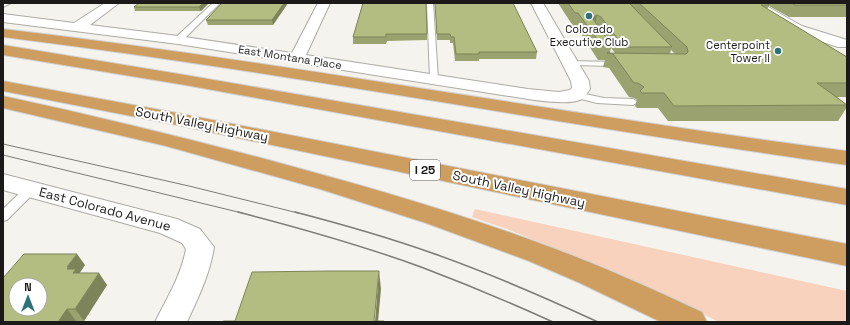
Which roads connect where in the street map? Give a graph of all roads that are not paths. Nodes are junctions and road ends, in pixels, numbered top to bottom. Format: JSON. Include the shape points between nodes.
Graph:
{"nodes":[{"id":1,"x":8,"y":3,"type":"edge"},
{"id":2,"x":113,"y":3,"type":"edge"},
{"id":3,"x":217,"y":3,"type":"edge"},
{"id":4,"x":324,"y":3,"type":"edge"},
{"id":5,"x":430,"y":3,"type":"edge"},
{"id":6,"x":537,"y":3,"type":"edge"},
{"id":7,"x":752,"y":3,"type":"edge"},
{"id":8,"x":3,"y":5,"type":"edge"},
{"id":9,"x":3,"y":18,"type":"edge"},
{"id":10,"x":77,"y":27,"type":"junction"},
{"id":11,"x":3,"y":33,"type":"edge"},
{"id":12,"x":178,"y":40,"type":"junction"},
{"id":13,"x":843,"y":44,"type":"dead end"},
{"id":14,"x":3,"y":50,"type":"edge"},
{"id":15,"x":297,"y":58,"type":"junction"},
{"id":16,"x":619,"y":62,"type":"edge"},
{"id":17,"x":570,"y":64,"type":"junction"},
{"id":18,"x":434,"y":79,"type":"junction"},
{"id":19,"x":3,"y":86,"type":"edge"},
{"id":20,"x":576,"y":95,"type":"junction"},
{"id":21,"x":3,"y":102,"type":"edge"},
{"id":22,"x":633,"y":102,"type":"dead end"},
{"id":23,"x":847,"y":158,"type":"edge"},
{"id":24,"x":3,"y":182,"type":"edge"},
{"id":25,"x":31,"y":189,"type":"junction"},
{"id":26,"x":847,"y":198,"type":"edge"},
{"id":27,"x":3,"y":217,"type":"edge"},
{"id":28,"x":847,"y":256,"type":"edge"},
{"id":29,"x":171,"y":322,"type":"edge"},
{"id":30,"x":691,"y":322,"type":"edge"}],
"edges":[{"from":1,"to":8,"type":"lane"},
{"from":2,"to":10,"type":"street"},
{"from":3,"to":12,"type":"lane"},
{"from":4,"to":15,"type":"street"},
{"from":5,"to":18,"type":"lane"},
{"from":6,"to":17,"type":"street"},
{"from":7,"to":13,"type":"street","via":[[797,29]]},
{"from":9,"to":10,"type":"street","name":"East Montana Place"},
{"from":10,"to":12,"type":"street","name":"East Montana Place"},
{"from":11,"to":23,"type":"highway","via":[[279,70],[694,138]]},
{"from":12,"to":15,"type":"street","name":"East Montana Place"},
{"from":14,"to":26,"type":"highway","via":[[232,88]]},
{"from":15,"to":18,"type":"street","name":"East Montana Place"},
{"from":16,"to":17,"type":"lane"},
{"from":17,"to":20,"type":"street","via":[[581,85],[580,92]]},
{"from":18,"to":20,"type":"street","name":"East Montana Place","via":[[539,96]]},
{"from":19,"to":28,"type":"highway","name":"South Valley Highway","number":"I 25","via":[[177,119]]},
{"from":20,"to":22,"type":"lane","via":[[590,100]]},
{"from":21,"to":30,"type":"highway","via":[[182,143],[436,216],[567,264]]},
{"from":24,"to":25,"type":"street","name":"East Colorado Avenue"},
{"from":25,"to":27,"type":"lane"},
{"from":25,"to":29,"type":"street","name":"East Colorado Avenue","via":[[168,226],[191,236],[200,247],[199,258]]}]}
